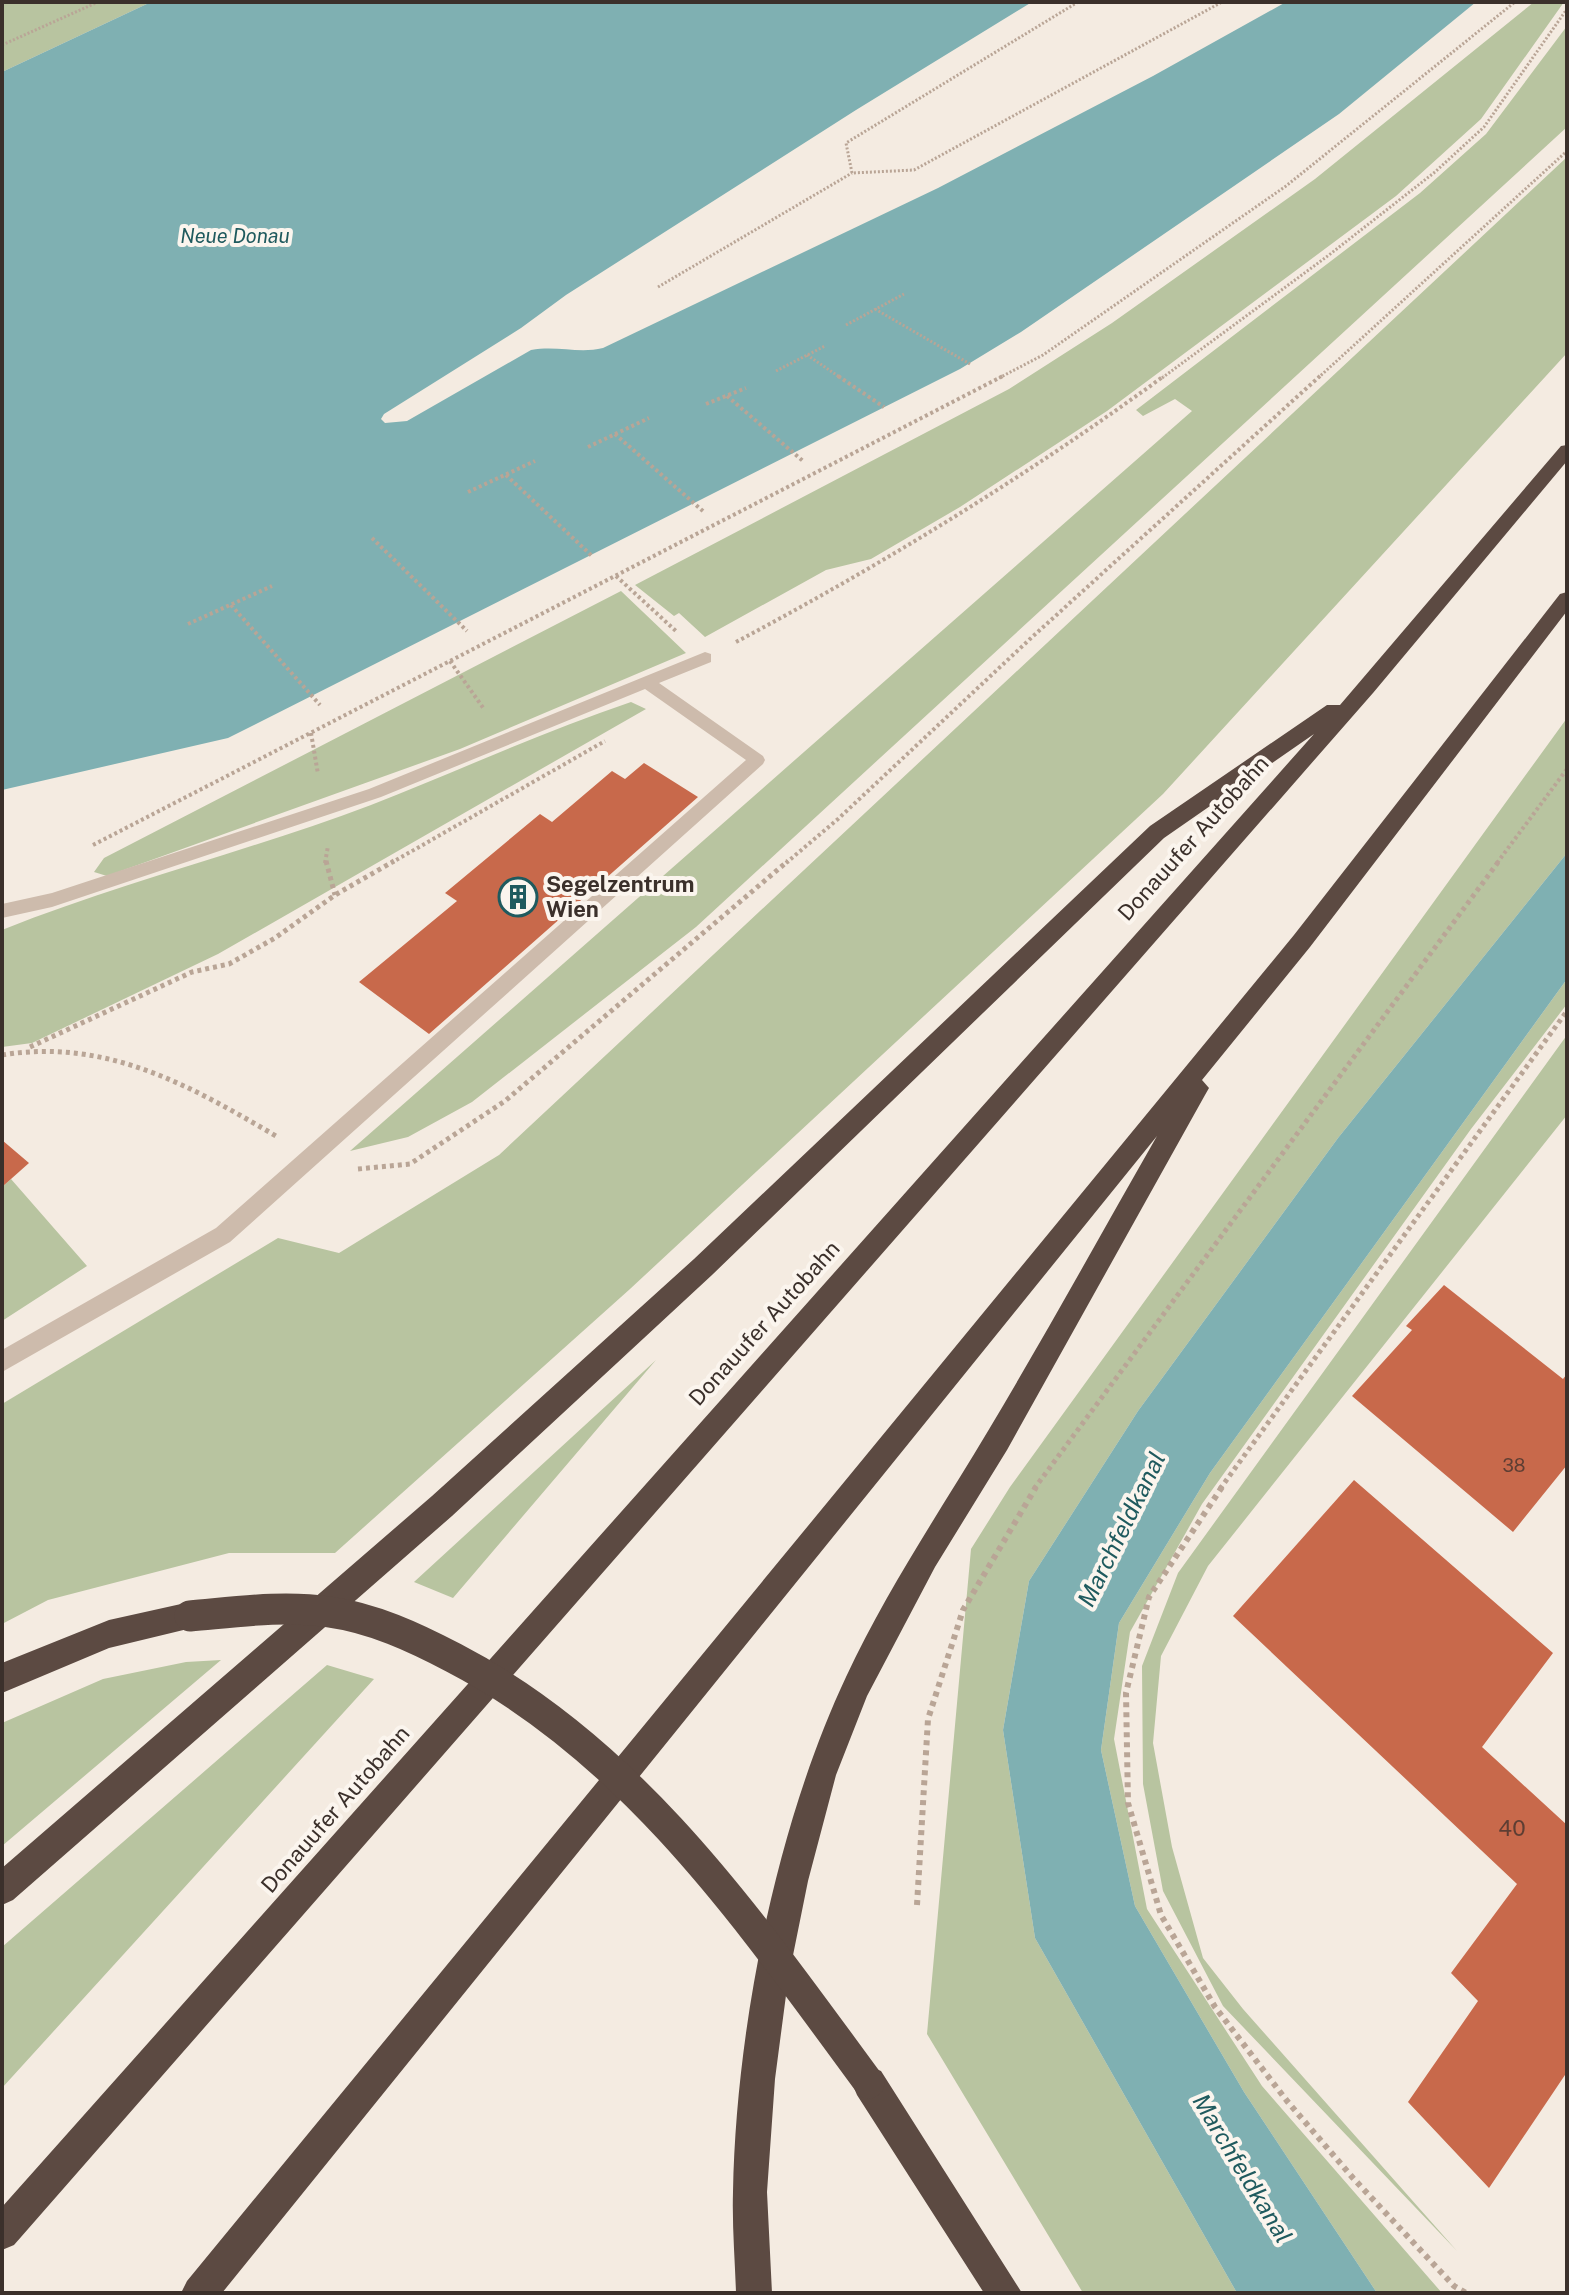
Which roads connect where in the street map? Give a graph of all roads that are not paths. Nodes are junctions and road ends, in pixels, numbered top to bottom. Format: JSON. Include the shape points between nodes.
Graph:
{"nodes":[{"id":1,"x":1567,"y":450,"type":"edge"},
{"id":2,"x":1567,"y":598,"type":"edge"},
{"id":3,"x":705,"y":658,"type":"road end"},
{"id":4,"x":648,"y":683,"type":"junction"},
{"id":5,"x":1366,"y":688,"type":"junction"},
{"id":6,"x":2,"y":911,"type":"edge"},
{"id":7,"x":1230,"y":1029,"type":"junction"},
{"id":8,"x":2,"y":1362,"type":"edge"},
{"id":9,"x":2,"y":1678,"type":"edge"},
{"id":10,"x":2,"y":1889,"type":"edge"},
{"id":11,"x":2,"y":2233,"type":"edge"},
{"id":12,"x":199,"y":2293,"type":"edge"},
{"id":13,"x":754,"y":2293,"type":"edge"},
{"id":14,"x":1004,"y":2293,"type":"edge"}],
"edges":[{"from":1,"to":5,"type":"highway","name":"Donauufer Autobahn"},
{"from":2,"to":7,"type":"highway"},
{"from":3,"to":4,"type":"lane"},
{"from":4,"to":6,"type":"lane","via":[[375,793],[52,900]]},
{"from":4,"to":8,"type":"lane","via":[[757,760],[223,1235]]},
{"from":5,"to":10,"type":"highway","via":[[1157,832],[703,1267],[442,1506]]},
{"from":5,"to":11,"type":"highway","name":"Donauufer Autobahn"},
{"from":7,"to":12,"type":"highway"},
{"from":7,"to":13,"type":"highway","via":[[997,1441],[925,1557],[856,1687],[821,1775],[792,1881],[758,2079],[750,2192]]},
{"from":9,"to":14,"type":"highway","bridge":true,"via":[[109,1634],[190,1616],[262,1609],[329,1612],[392,1628],[462,1659],[525,1696],[653,1809],[736,1906],[869,2083]]}]}
